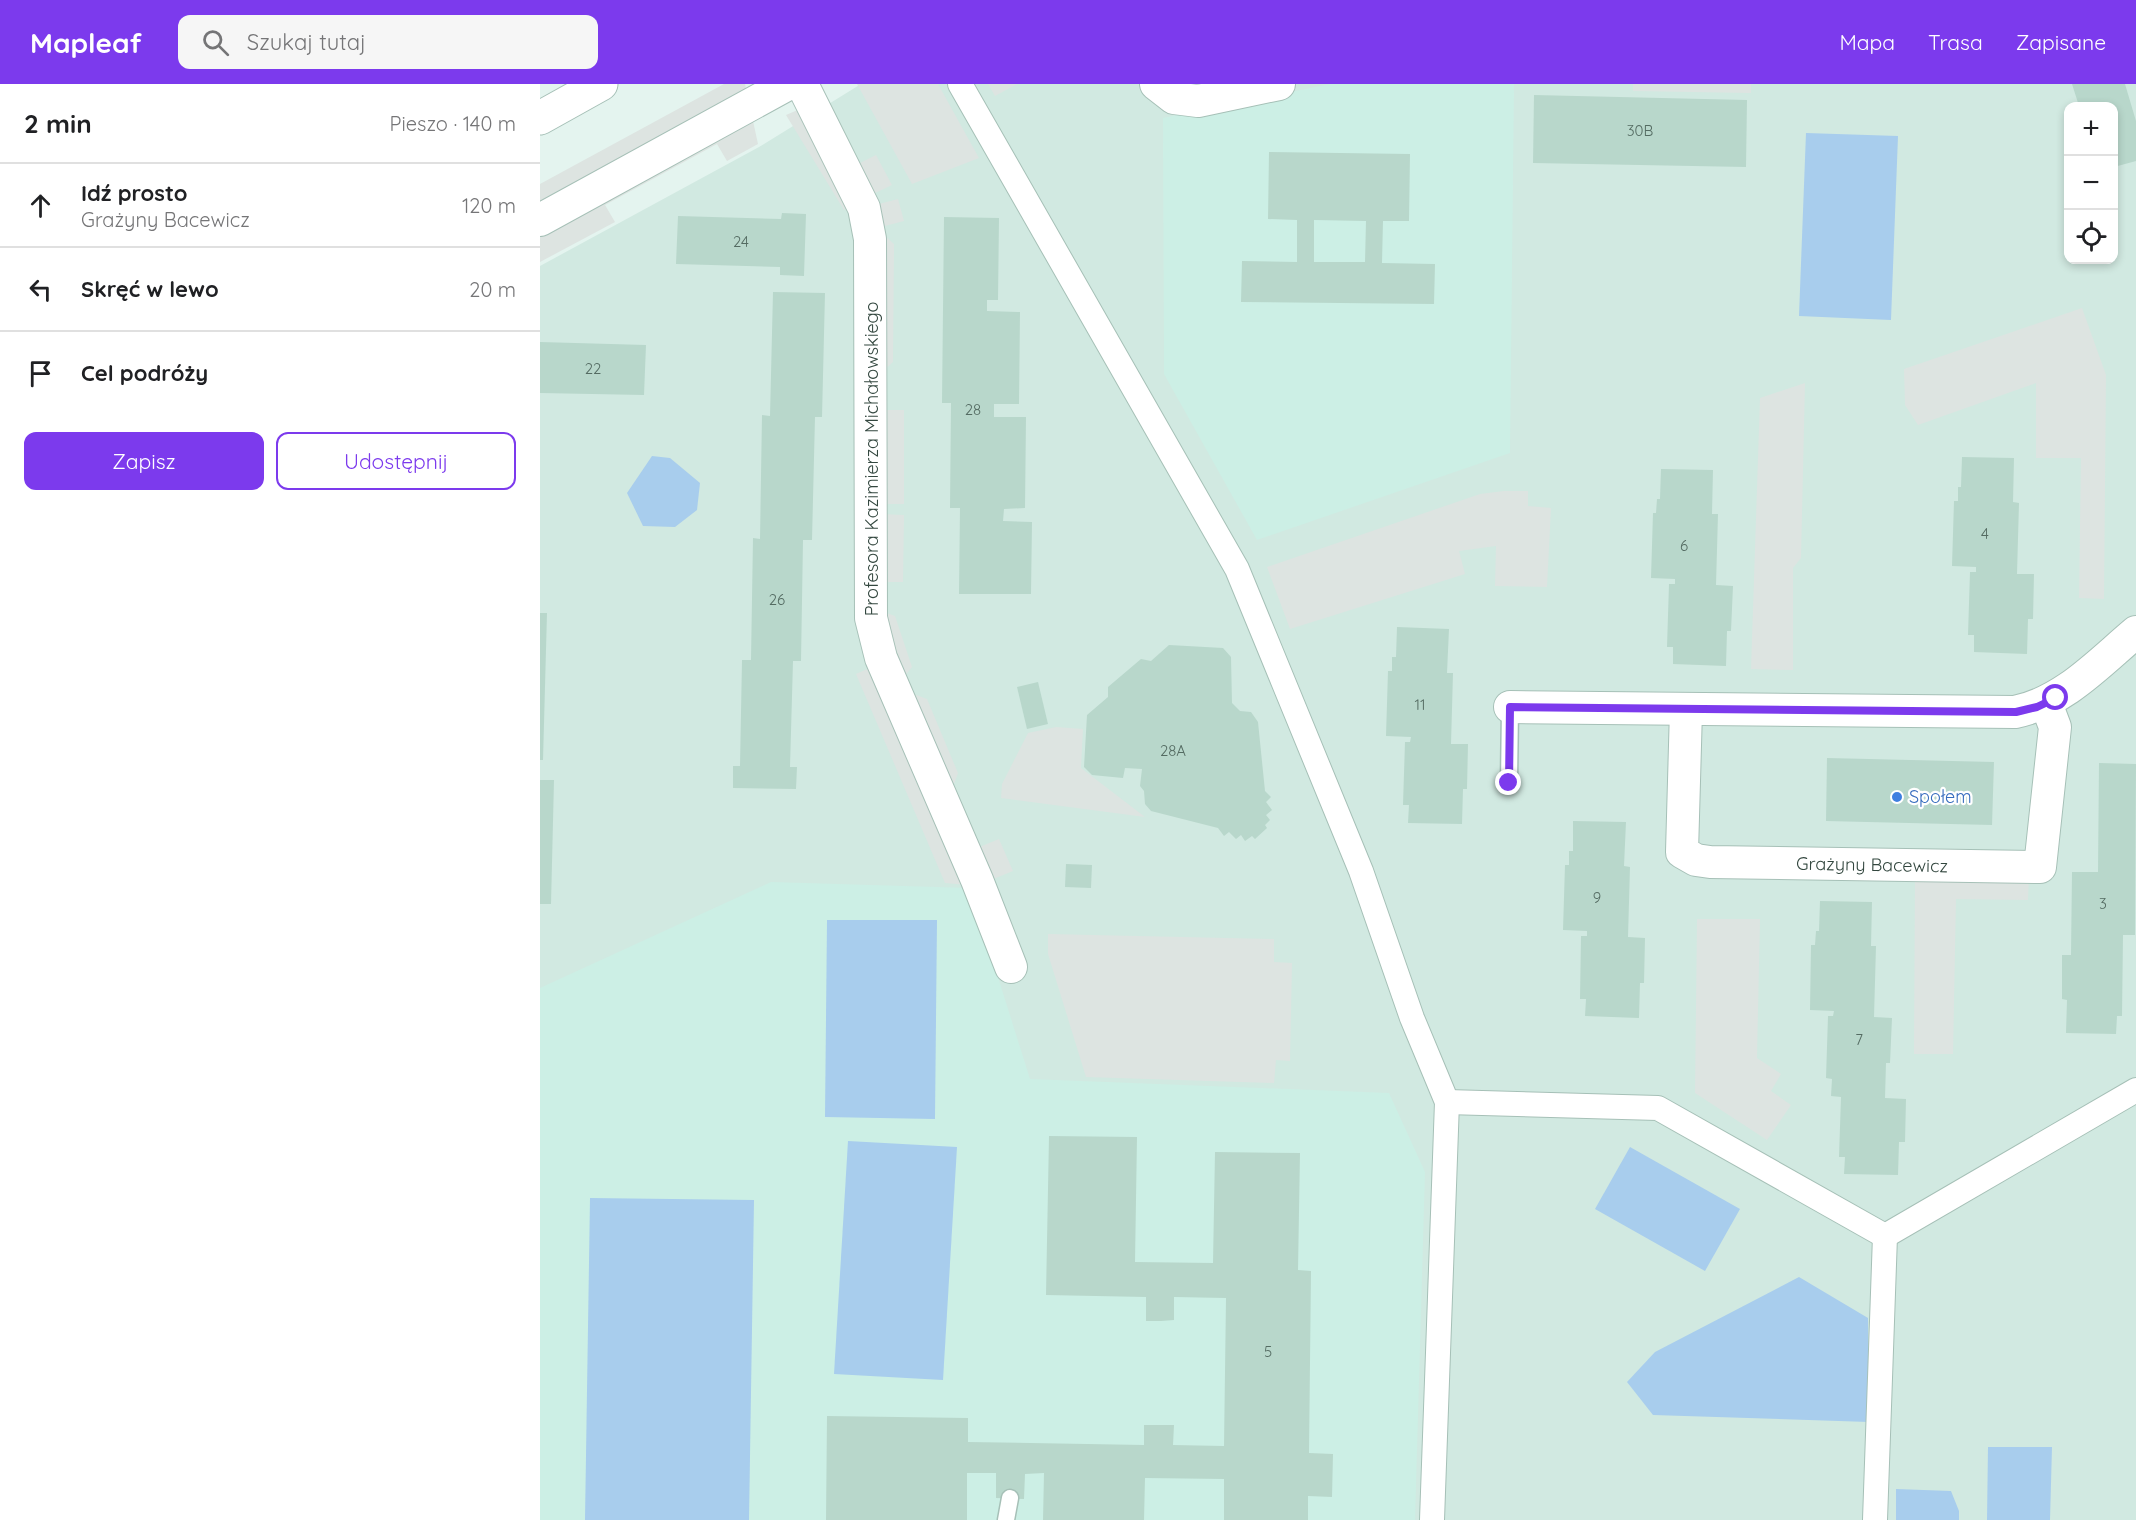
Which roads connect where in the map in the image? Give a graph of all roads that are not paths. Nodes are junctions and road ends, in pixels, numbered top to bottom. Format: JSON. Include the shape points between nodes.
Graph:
{"nodes":[{"id":1,"x":601,"y":84,"type":"edge"},
{"id":2,"x":788,"y":84,"type":"edge"},
{"id":3,"x":802,"y":84,"type":"edge"},
{"id":4,"x":960,"y":84,"type":"edge"},
{"id":5,"x":1156,"y":84,"type":"edge"},
{"id":6,"x":1279,"y":84,"type":"edge"},
{"id":7,"x":540,"y":118,"type":"edge"},
{"id":8,"x":540,"y":220,"type":"edge"},
{"id":9,"x":2136,"y":632,"type":"edge"},
{"id":10,"x":2046,"y":703,"type":"junction"},
{"id":11,"x":1510,"y":707,"type":"joint"},
{"id":12,"x":1686,"y":710,"type":"junction"},
{"id":13,"x":1509,"y":783,"type":"dead end"},
{"id":14,"x":1011,"y":967,"type":"dead end"},
{"id":15,"x":2136,"y":1090,"type":"edge"},
{"id":16,"x":1447,"y":1102,"type":"junction"},
{"id":17,"x":1885,"y":1236,"type":"junction"},
{"id":18,"x":1010,"y":1498,"type":"dead end"},
{"id":19,"x":1006,"y":1520,"type":"edge"},
{"id":20,"x":1432,"y":1520,"type":"edge"},
{"id":21,"x":1875,"y":1520,"type":"edge"}],
"edges":[{"from":1,"to":7,"type":"street"},
{"from":2,"to":8,"type":"street"},
{"from":3,"to":14,"type":"street","name":"Profesora Kazimierza Michałowskiego","via":[[864,208],[870,239],[871,618],[881,657]]},
{"from":4,"to":16,"type":"street","via":[[1237,569],[1361,871],[1412,1018]]},
{"from":5,"to":6,"type":"street","via":[[1174,98],[1198,101]]},
{"from":9,"to":10,"type":"street"},
{"from":10,"to":12,"type":"street","via":[[2016,712]]},
{"from":10,"to":12,"type":"street","name":"Grażyny Bacewicz","via":[[2055,727],[2040,867],[1696,860],[1682,852]]},
{"from":11,"to":12,"type":"street"},
{"from":11,"to":13,"type":"lane"},
{"from":15,"to":17,"type":"street"},
{"from":16,"to":17,"type":"street","via":[[1658,1108]]},
{"from":16,"to":20,"type":"street"},
{"from":17,"to":21,"type":"street"},
{"from":18,"to":19,"type":"lane"}]}
